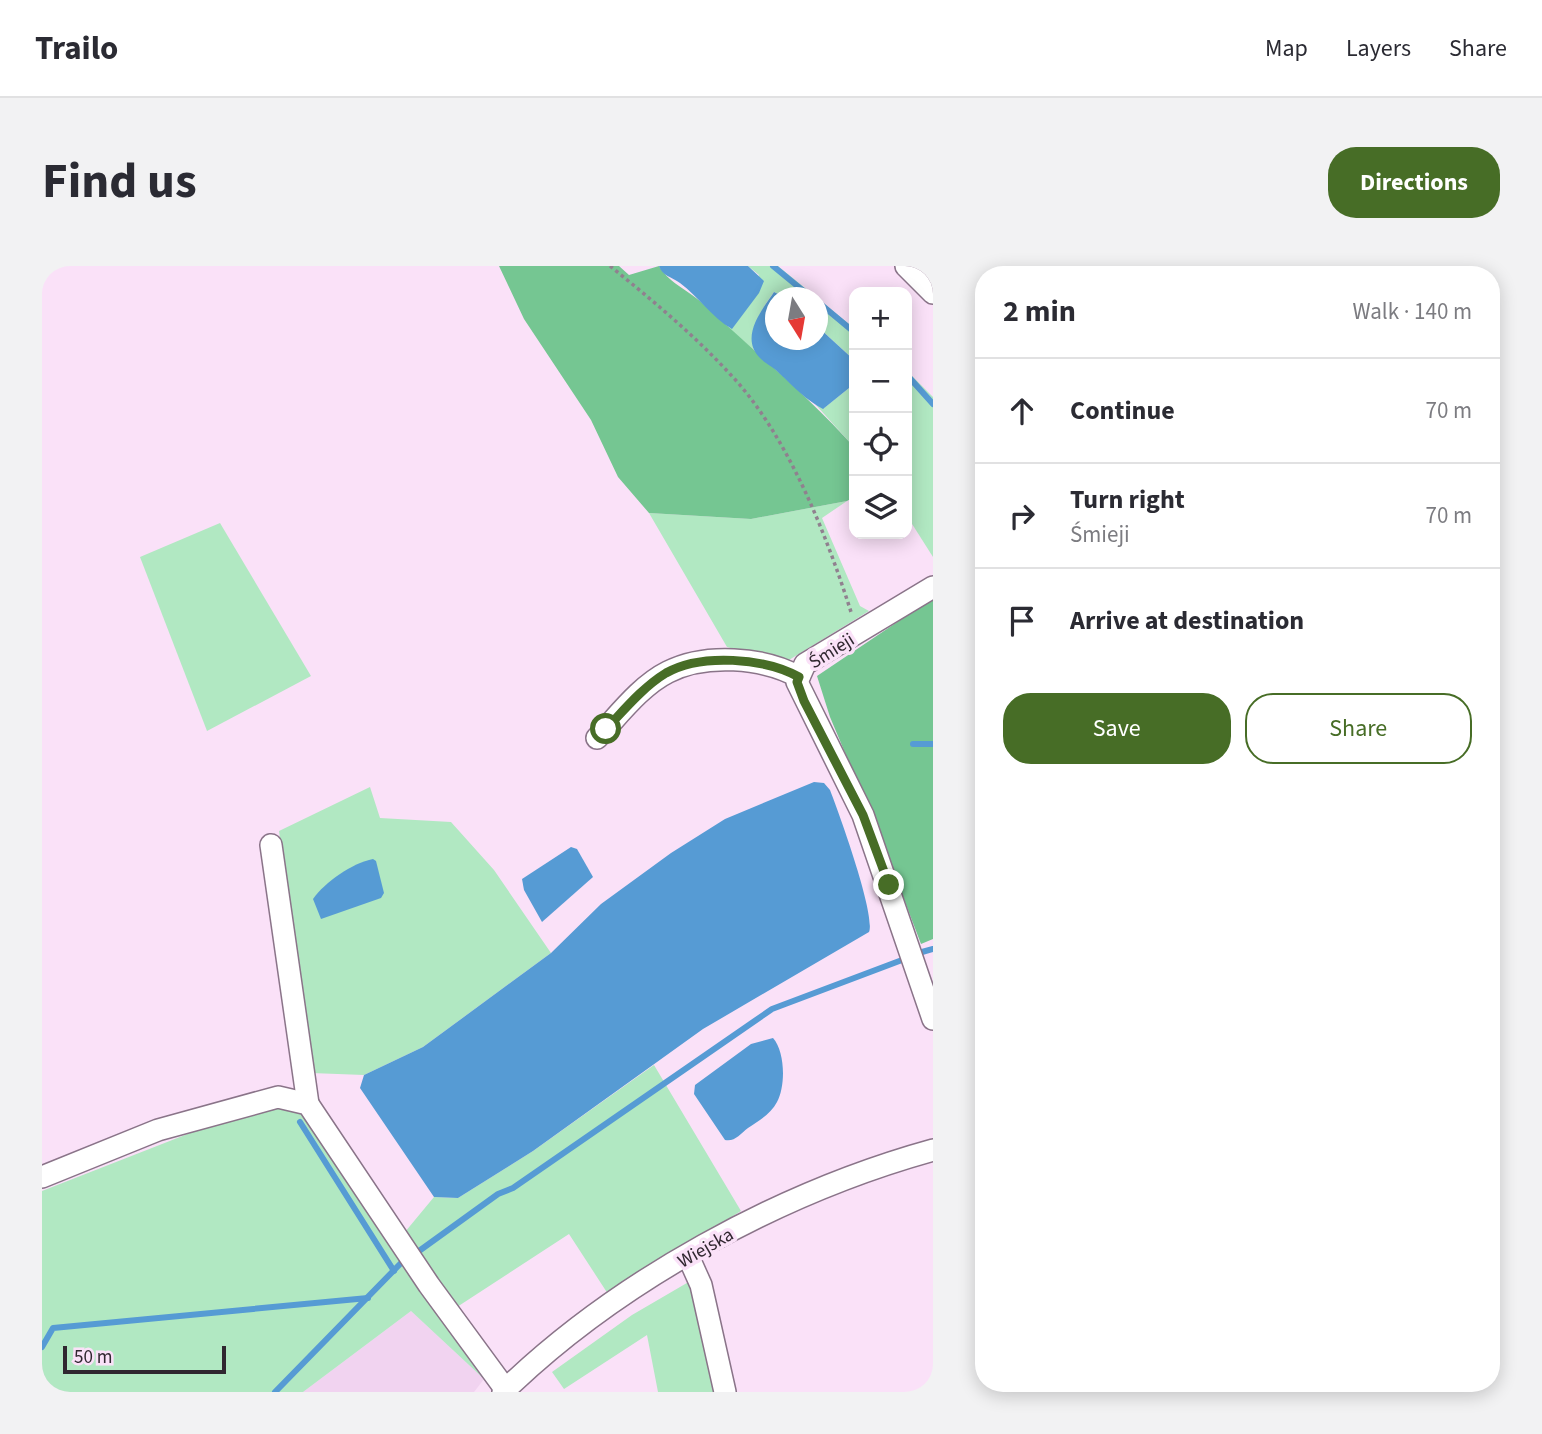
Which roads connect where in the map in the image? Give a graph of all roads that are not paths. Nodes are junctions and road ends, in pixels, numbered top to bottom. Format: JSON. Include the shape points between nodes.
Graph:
{"nodes":[{"id":1,"x":906,"y":266,"type":"edge"},
{"id":2,"x":933,"y":293,"type":"edge"},
{"id":3,"x":933,"y":587,"type":"edge"},
{"id":4,"x":799,"y":677,"type":"junction"},
{"id":5,"x":597,"y":738,"type":"dead end"},
{"id":6,"x":271,"y":845,"type":"dead end"},
{"id":7,"x":933,"y":1019,"type":"edge"},
{"id":8,"x":308,"y":1104,"type":"junction"},
{"id":9,"x":933,"y":1150,"type":"edge"},
{"id":10,"x":42,"y":1177,"type":"edge"},
{"id":11,"x":688,"y":1256,"type":"junction"},
{"id":12,"x":505,"y":1391,"type":"edge"},
{"id":13,"x":725,"y":1392,"type":"edge"}],
"edges":[{"from":1,"to":2,"type":"street"},
{"from":3,"to":4,"type":"street","name":"Śmieji","via":[[806,664]]},
{"from":4,"to":5,"type":"street","via":[[785,669],[727,659],[686,666],[667,672],[644,690]]},
{"from":4,"to":7,"type":"street","name":"Śmieji","via":[[804,701],[845,774],[877,849]]},
{"from":6,"to":8,"type":"street"},
{"from":8,"to":10,"type":"street","via":[[278,1097],[158,1130]]},
{"from":8,"to":12,"type":"street"},
{"from":9,"to":11,"type":"street","name":"Wiejska","via":[[811,1191]]},
{"from":11,"to":12,"type":"street","name":"Wiejska","via":[[591,1319]]},
{"from":11,"to":13,"type":"street","via":[[701,1286]]}]}
